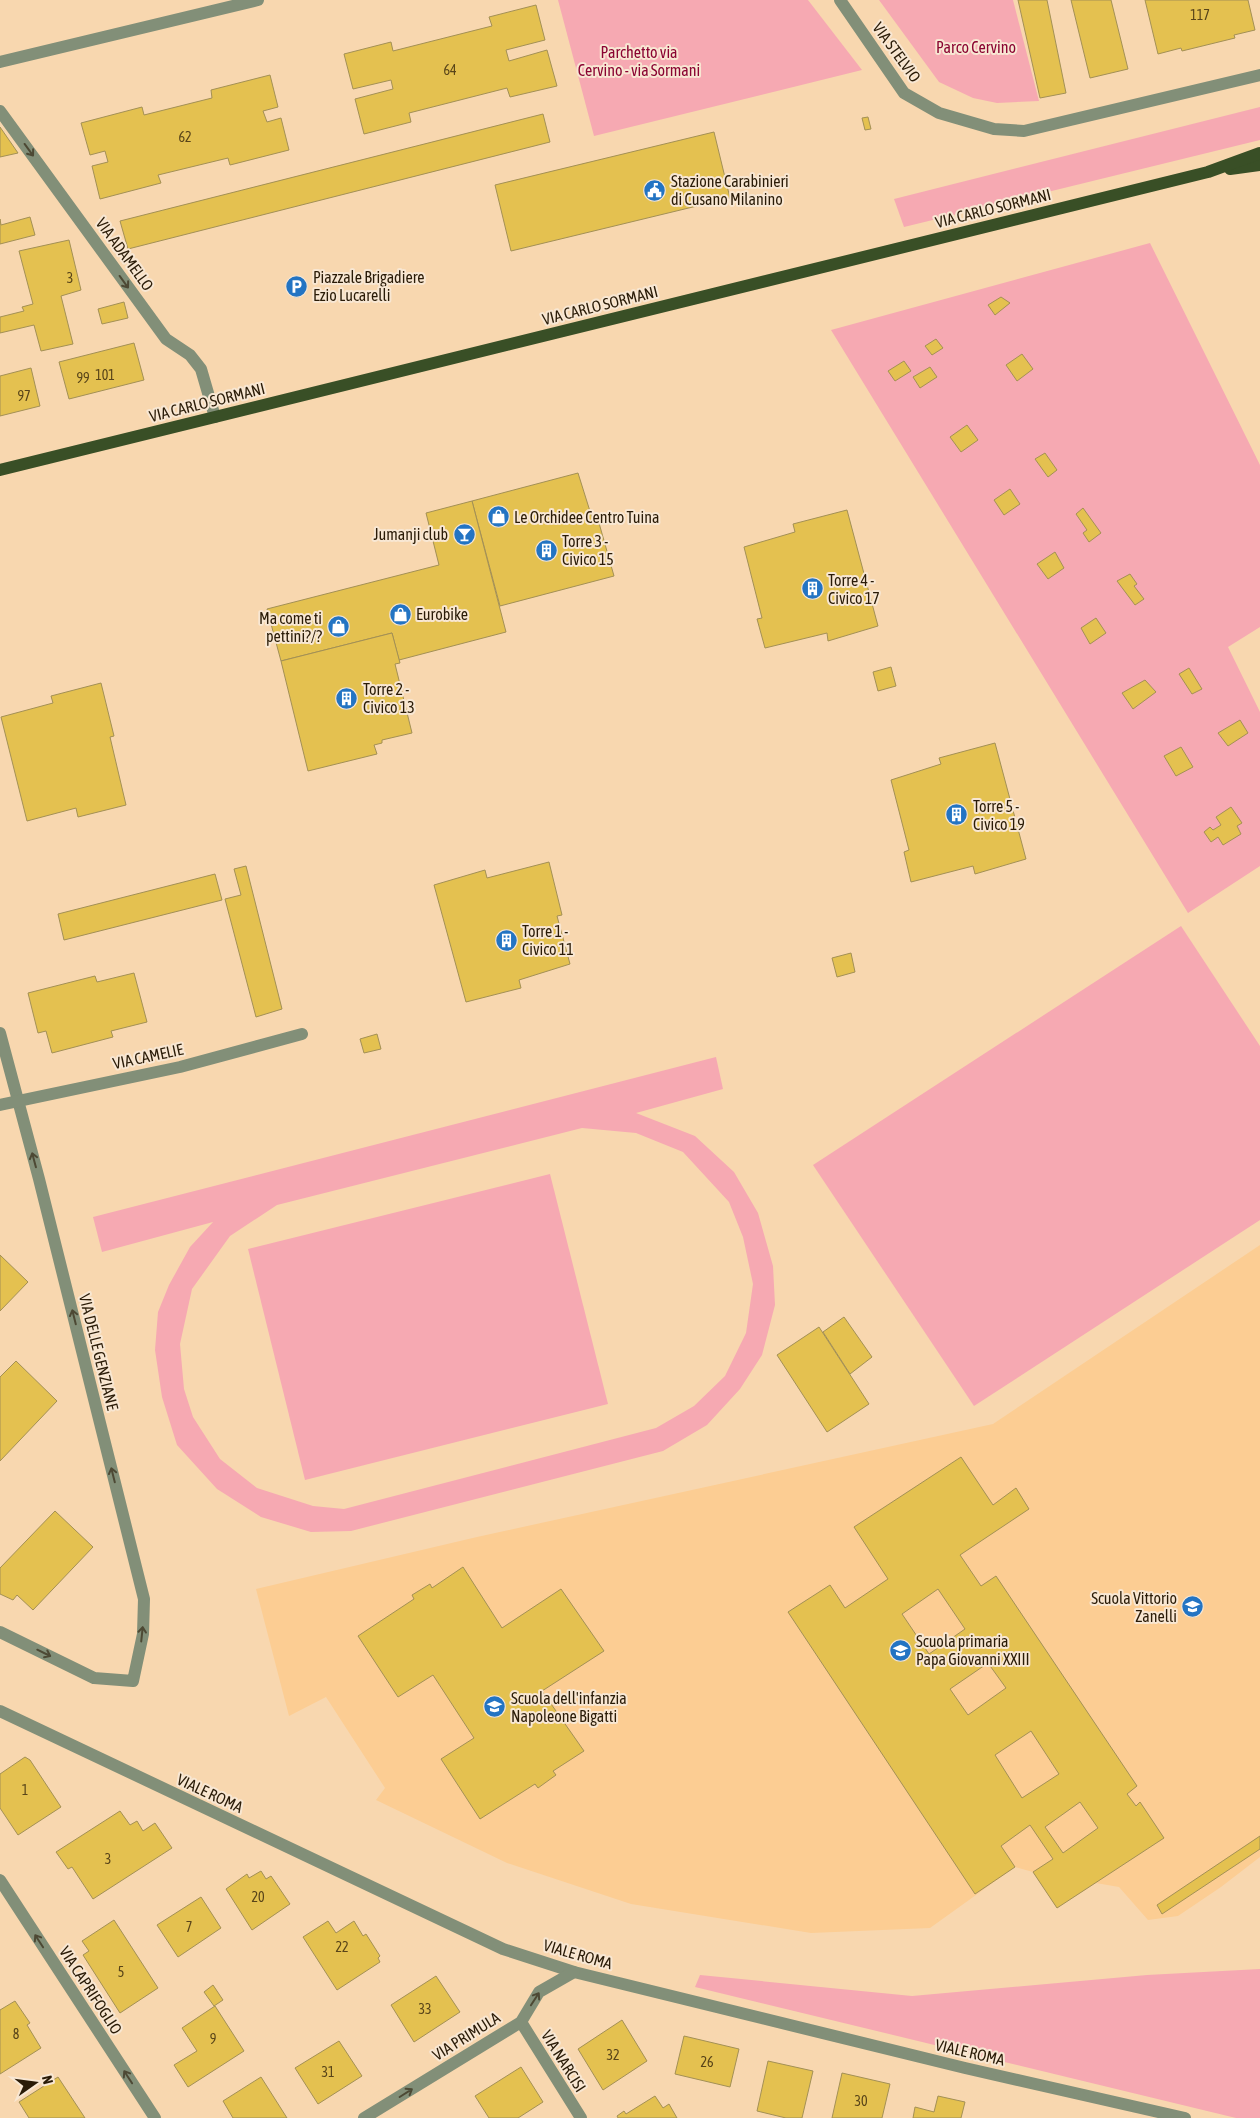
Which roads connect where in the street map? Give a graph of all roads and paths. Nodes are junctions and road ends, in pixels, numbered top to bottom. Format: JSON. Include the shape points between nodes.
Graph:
{"nodes":[{"id":1,"x":258,"y":0,"type":"edge"},
{"id":2,"x":840,"y":0,"type":"edge"},
{"id":3,"x":0,"y":62,"type":"edge"},
{"id":4,"x":1260,"y":76,"type":"edge"},
{"id":5,"x":0,"y":111,"type":"edge"},
{"id":6,"x":1260,"y":153,"type":"edge"},
{"id":7,"x":1260,"y":165,"type":"edge"},
{"id":8,"x":1208,"y":172,"type":"junction"},
{"id":9,"x":215,"y":417,"type":"junction"},
{"id":10,"x":0,"y":470,"type":"edge"},
{"id":11,"x":0,"y":1033,"type":"edge"},
{"id":12,"x":302,"y":1034,"type":"dead end"},
{"id":13,"x":17,"y":1100,"type":"junction"},
{"id":14,"x":0,"y":1105,"type":"edge"},
{"id":15,"x":0,"y":1632,"type":"edge"},
{"id":16,"x":0,"y":1711,"type":"edge"},
{"id":17,"x":0,"y":1880,"type":"edge"},
{"id":18,"x":574,"y":1972,"type":"junction"},
{"id":19,"x":521,"y":2022,"type":"junction"},
{"id":20,"x":155,"y":2118,"type":"edge"},
{"id":21,"x":364,"y":2118,"type":"edge"},
{"id":22,"x":581,"y":2118,"type":"edge"},
{"id":23,"x":1185,"y":2118,"type":"edge"}],
"edges":[{"from":1,"to":3,"type":"street"},
{"from":2,"to":4,"type":"street","name":"VIA STELVIO","via":[[904,93],[939,113],[994,129],[1024,131]]},
{"from":5,"to":9,"type":"street","name":"VIA ADAMELLO","one_way":true,"via":[[166,339],[190,354],[201,369]]},
{"from":6,"to":8,"type":"main road","name":"VIA CARLO SORMANI"},
{"from":7,"to":8,"type":"main road","name":"VIA CARLO SORMANI"},
{"from":8,"to":9,"type":"main road","name":"VIA CARLO SORMANI"},
{"from":9,"to":10,"type":"main road","name":"VIA CARLO SORMANI"},
{"from":11,"to":13,"type":"street","name":"VIA DELLE GENZIANE"},
{"from":12,"to":13,"type":"street","name":"VIA CAMELIE","via":[[180,1067]]},
{"from":13,"to":14,"type":"street","name":"VIA CAMELIE"},
{"from":15,"to":13,"type":"street","name":"VIA DELLE GENZIANE","one_way":true,"via":[[94,1678],[133,1682],[143,1634],[144,1599]]},
{"from":16,"to":18,"type":"street","name":"VIALE ROMA","via":[[503,1949]]},
{"from":20,"to":17,"type":"street","name":"VIA CAPRIFOGLIO","one_way":true},
{"from":19,"to":18,"type":"street","name":"VIA PRIMULA","one_way":true,"via":[[539,1992]]},
{"from":18,"to":23,"type":"street","name":"VIALE ROMA","via":[[956,2066]]},
{"from":21,"to":19,"type":"street","name":"VIA PRIMULA","one_way":true},
{"from":19,"to":22,"type":"street","name":"VIA NARCISI"}]}
